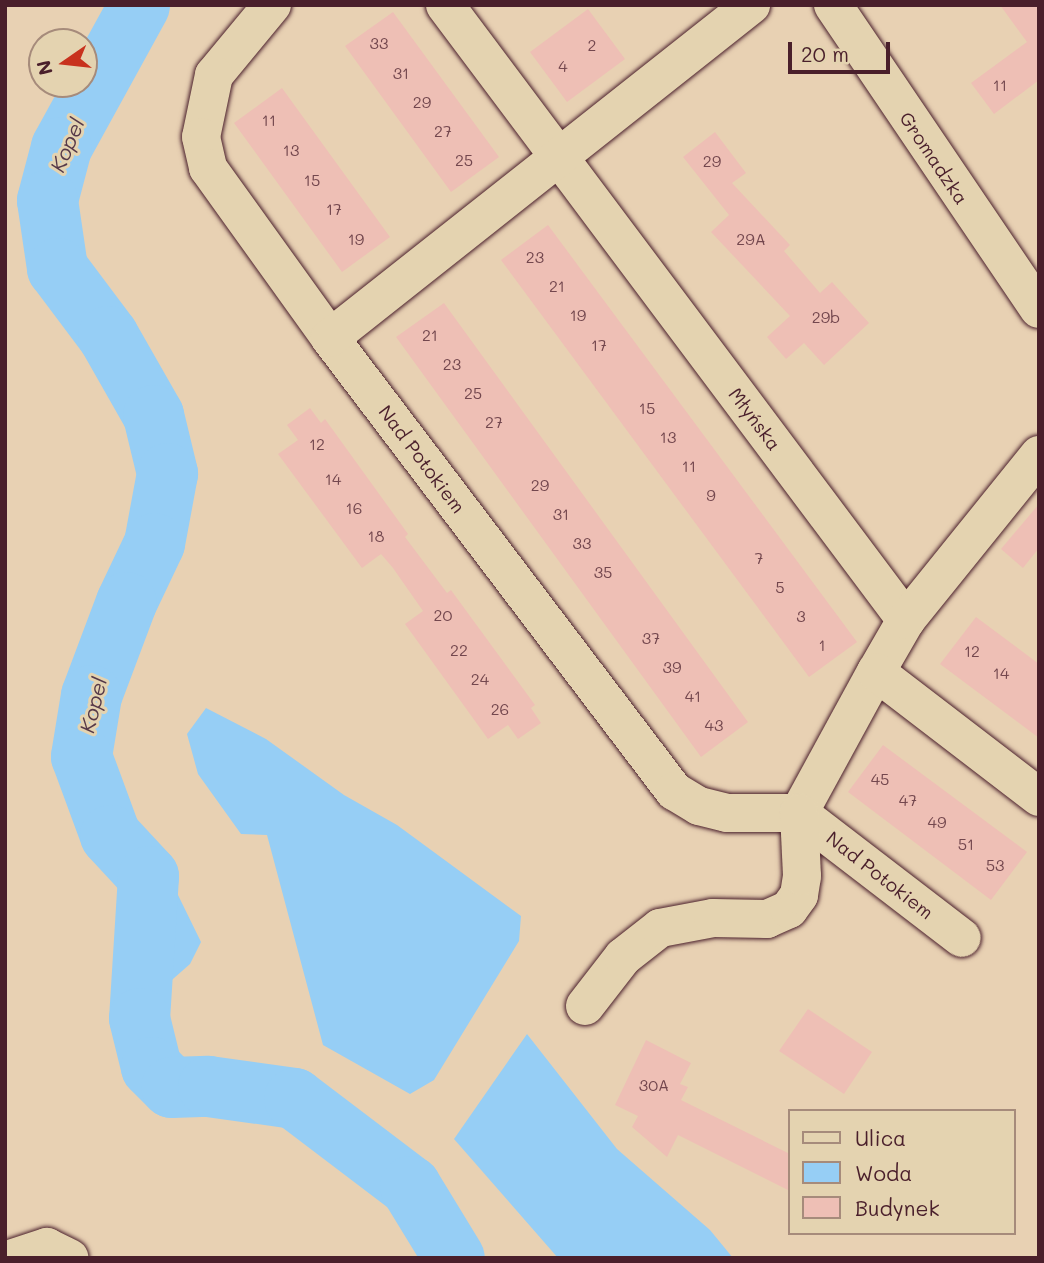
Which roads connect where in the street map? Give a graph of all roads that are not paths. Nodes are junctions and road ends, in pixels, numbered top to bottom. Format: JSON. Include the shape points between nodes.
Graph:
{"nodes":[{"id":1,"x":272,"y":5,"type":"edge"},
{"id":2,"x":444,"y":5,"type":"edge"},
{"id":3,"x":832,"y":5,"type":"edge"},
{"id":4,"x":743,"y":8,"type":"edge"},
{"id":5,"x":561,"y":159,"type":"junction"},
{"id":6,"x":1039,"y":309,"type":"edge"},
{"id":7,"x":330,"y":338,"type":"junction"},
{"id":8,"x":1039,"y":455,"type":"edge"},
{"id":9,"x":906,"y":620,"type":"junction"},
{"id":10,"x":876,"y":672,"type":"junction"},
{"id":11,"x":1039,"y":797,"type":"edge"},
{"id":12,"x":799,"y":813,"type":"junction"},
{"id":13,"x":962,"y":938,"type":"dead end"},
{"id":14,"x":585,"y":1006,"type":"dead end"},
{"id":15,"x":13,"y":1258,"type":"edge"},
{"id":16,"x":69,"y":1258,"type":"edge"}],
"edges":[{"from":1,"to":7,"type":"street","name":"Nad Potokiem","via":[[214,75],[201,137],[208,167]]},
{"from":2,"to":5,"type":"street","name":"Młyńska"},
{"from":3,"to":6,"type":"street","name":"Gromadzka"},
{"from":4,"to":5,"type":"street"},
{"from":5,"to":7,"type":"street"},
{"from":5,"to":9,"type":"street","name":"Młyńska"},
{"from":7,"to":12,"type":"street","name":"Nad Potokiem","via":[[674,791],[699,806],[727,813]]},
{"from":8,"to":9,"type":"street"},
{"from":9,"to":10,"type":"street"},
{"from":10,"to":11,"type":"street"},
{"from":10,"to":12,"type":"street"},
{"from":12,"to":13,"type":"street","name":"Nad Potokiem"},
{"from":12,"to":14,"type":"street","via":[[802,876],[799,895],[789,909],[767,919],[713,918],[660,928],[623,957]]},
{"from":15,"to":16,"type":"street","via":[[47,1247]]}]}
